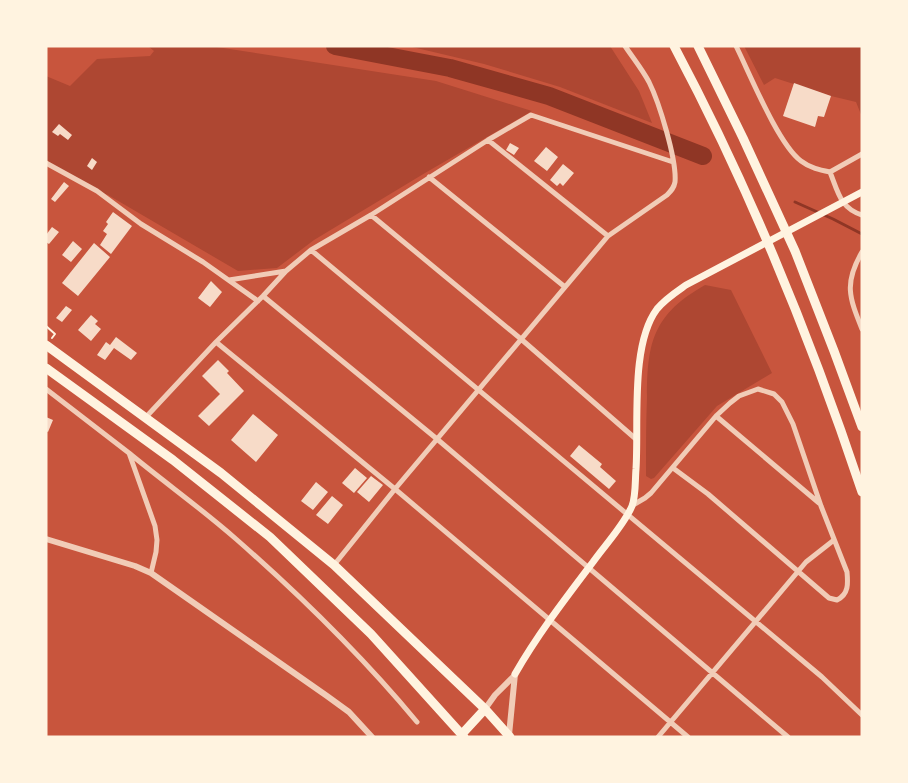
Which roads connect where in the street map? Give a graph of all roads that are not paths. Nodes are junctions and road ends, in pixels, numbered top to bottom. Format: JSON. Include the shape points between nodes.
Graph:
{"nodes":[{"id":1,"x":625,"y":46,"type":"edge"},
{"id":2,"x":674,"y":46,"type":"edge"},
{"id":3,"x":698,"y":46,"type":"edge"},
{"id":4,"x":736,"y":46,"type":"edge"},
{"id":5,"x":488,"y":140,"type":"junction"},
{"id":6,"x":862,"y":154,"type":"edge"},
{"id":7,"x":673,"y":162,"type":"junction"},
{"id":8,"x":46,"y":164,"type":"edge"},
{"id":9,"x":830,"y":172,"type":"junction"},
{"id":10,"x":429,"y":177,"type":"junction"},
{"id":11,"x":862,"y":192,"type":"edge"},
{"id":12,"x":371,"y":215,"type":"junction"},
{"id":13,"x":862,"y":215,"type":"edge"},
{"id":14,"x":608,"y":236,"type":"junction"},
{"id":15,"x":311,"y":250,"type":"junction"},
{"id":16,"x":862,"y":252,"type":"edge"},
{"id":17,"x":860,"y":259,"type":"edge"},
{"id":18,"x":286,"y":271,"type":"junction"},
{"id":19,"x":229,"y":280,"type":"junction"},
{"id":20,"x":564,"y":287,"type":"junction"},
{"id":21,"x":261,"y":298,"type":"junction"},
{"id":22,"x":862,"y":329,"type":"edge"},
{"id":23,"x":521,"y":338,"type":"junction"},
{"id":24,"x":216,"y":342,"type":"junction"},
{"id":25,"x":46,"y":345,"type":"edge"},
{"id":26,"x":46,"y":368,"type":"edge"},
{"id":27,"x":46,"y":388,"type":"edge"},
{"id":28,"x":479,"y":389,"type":"junction"},
{"id":29,"x":716,"y":416,"type":"junction"},
{"id":30,"x":146,"y":417,"type":"junction"},
{"id":31,"x":862,"y":427,"type":"edge"},
{"id":32,"x":437,"y":439,"type":"junction"},
{"id":33,"x":638,"y":440,"type":"junction"},
{"id":34,"x":129,"y":453,"type":"junction"},
{"id":35,"x":673,"y":468,"type":"junction"},
{"id":36,"x":395,"y":489,"type":"junction"},
{"id":37,"x":862,"y":492,"type":"edge"},
{"id":38,"x":820,"y":504,"type":"junction"},
{"id":39,"x":633,"y":505,"type":"junction"},
{"id":40,"x":628,"y":513,"type":"junction"},
{"id":41,"x":46,"y":539,"type":"edge"},
{"id":42,"x":834,"y":540,"type":"junction"},
{"id":43,"x":334,"y":565,"type":"junction"},
{"id":44,"x":589,"y":567,"type":"junction"},
{"id":45,"x":797,"y":572,"type":"junction"},
{"id":46,"x":151,"y":573,"type":"junction"},
{"id":47,"x":549,"y":619,"type":"junction"},
{"id":48,"x":756,"y":621,"type":"junction"},
{"id":49,"x":712,"y":672,"type":"junction"},
{"id":50,"x":516,"y":674,"type":"junction"},
{"id":51,"x":485,"y":709,"type":"junction"},
{"id":52,"x":862,"y":716,"type":"edge"},
{"id":53,"x":417,"y":722,"type":"dead end"},
{"id":54,"x":671,"y":722,"type":"junction"},
{"id":55,"x":462,"y":736,"type":"edge"},
{"id":56,"x":509,"y":736,"type":"edge"},
{"id":57,"x":372,"y":737,"type":"edge"},
{"id":58,"x":658,"y":737,"type":"edge"},
{"id":59,"x":688,"y":737,"type":"edge"},
{"id":60,"x":788,"y":737,"type":"edge"}],
"edges":[{"from":1,"to":7,"type":"street","via":[[655,96]]},
{"from":2,"to":37,"type":"highway","via":[[726,149],[772,252],[815,359]]},
{"from":3,"to":31,"type":"highway","via":[[795,251]]},
{"from":4,"to":9,"type":"street","via":[[786,145],[809,166]]},
{"from":5,"to":7,"type":"street","via":[[531,115]]},
{"from":5,"to":10,"type":"street"},
{"from":5,"to":14,"type":"street"},
{"from":6,"to":9,"type":"street"},
{"from":7,"to":14,"type":"street","via":[[675,184],[667,196]]},
{"from":8,"to":19,"type":"street","via":[[97,192]]},
{"from":9,"to":13,"type":"street","via":[[844,204]]},
{"from":10,"to":12,"type":"street"},
{"from":10,"to":20,"type":"street"},
{"from":11,"to":33,"type":"main road","via":[[686,285],[666,300],[645,333],[641,350]]},
{"from":12,"to":15,"type":"street"},
{"from":12,"to":23,"type":"street"},
{"from":14,"to":20,"type":"street"},
{"from":15,"to":18,"type":"street"},
{"from":15,"to":28,"type":"street"},
{"from":16,"to":17,"type":"street"},
{"from":17,"to":22,"type":"street","via":[[853,271],[850,289]]},
{"from":18,"to":19,"type":"street"},
{"from":18,"to":21,"type":"street"},
{"from":19,"to":21,"type":"street"},
{"from":20,"to":23,"type":"street"},
{"from":21,"to":24,"type":"street"},
{"from":21,"to":32,"type":"street"},
{"from":23,"to":28,"type":"street"},
{"from":23,"to":33,"type":"street"},
{"from":24,"to":30,"type":"street"},
{"from":24,"to":36,"type":"street"},
{"from":25,"to":30,"type":"highway"},
{"from":26,"to":55,"type":"highway","via":[[173,460],[270,537],[371,634]]},
{"from":27,"to":34,"type":"street"},
{"from":28,"to":32,"type":"street"},
{"from":28,"to":40,"type":"street"},
{"from":29,"to":35,"type":"street"},
{"from":29,"to":38,"type":"street"},
{"from":29,"to":38,"type":"street","via":[[734,400],[751,391],[758,389],[778,397],[793,424]]},
{"from":30,"to":43,"type":"highway","via":[[221,472]]},
{"from":32,"to":36,"type":"street"},
{"from":32,"to":44,"type":"street"},
{"from":33,"to":39,"type":"main road"},
{"from":34,"to":46,"type":"street","via":[[157,540]]},
{"from":34,"to":53,"type":"street","via":[[242,545],[344,640]]},
{"from":35,"to":39,"type":"street","via":[[645,498]]},
{"from":35,"to":45,"type":"street","via":[[708,494]]},
{"from":36,"to":43,"type":"street"},
{"from":36,"to":47,"type":"street"},
{"from":38,"to":42,"type":"street"},
{"from":39,"to":40,"type":"main road"},
{"from":40,"to":44,"type":"main road"},
{"from":40,"to":48,"type":"street"},
{"from":41,"to":46,"type":"street"},
{"from":42,"to":45,"type":"street"},
{"from":42,"to":45,"type":"street","via":[[848,577],[842,598],[829,598]]},
{"from":43,"to":51,"type":"highway"},
{"from":44,"to":47,"type":"main road"},
{"from":44,"to":49,"type":"street"},
{"from":45,"to":48,"type":"street"},
{"from":46,"to":57,"type":"street","via":[[327,696]]},
{"from":47,"to":50,"type":"main road"},
{"from":47,"to":54,"type":"street"},
{"from":48,"to":49,"type":"street"},
{"from":48,"to":52,"type":"street","via":[[822,676]]},
{"from":49,"to":54,"type":"street"},
{"from":49,"to":60,"type":"street"},
{"from":50,"to":51,"type":"street"},
{"from":50,"to":56,"type":"street"},
{"from":51,"to":55,"type":"highway"},
{"from":51,"to":56,"type":"highway"},
{"from":54,"to":58,"type":"street"},
{"from":54,"to":59,"type":"street"}]}
